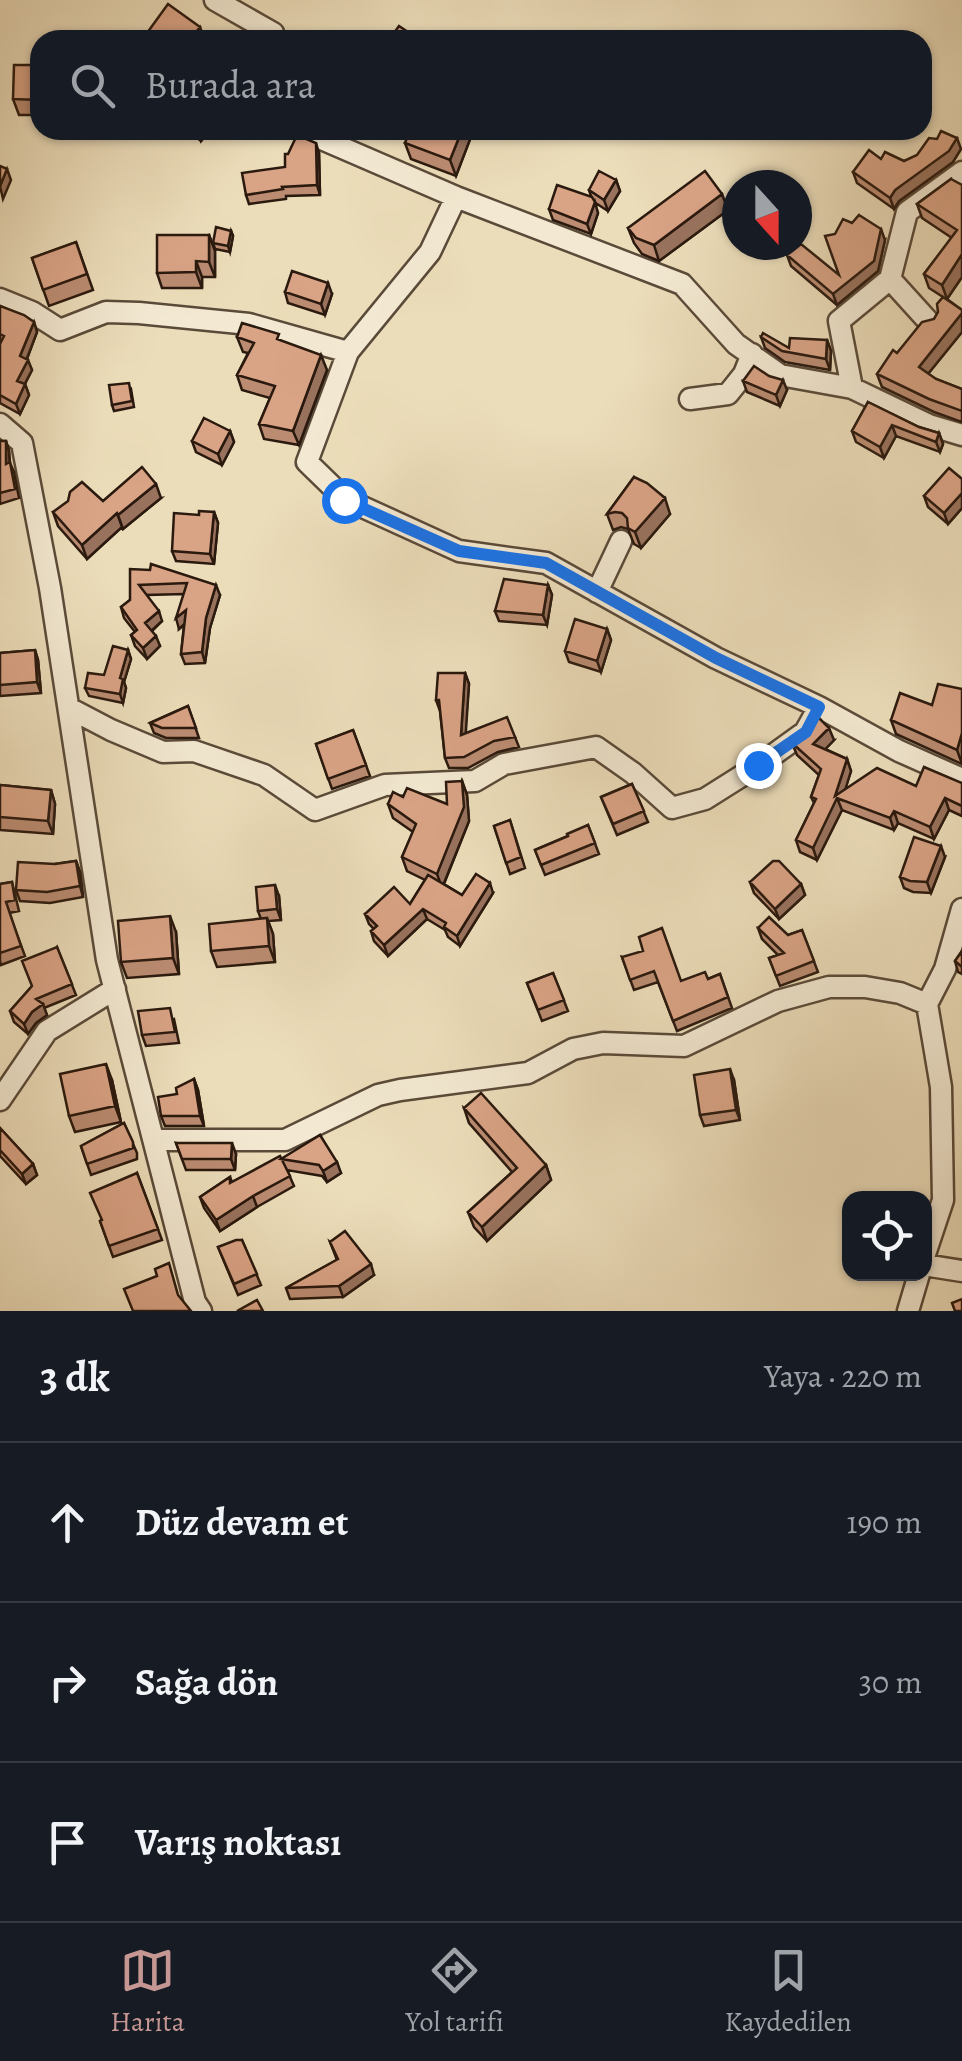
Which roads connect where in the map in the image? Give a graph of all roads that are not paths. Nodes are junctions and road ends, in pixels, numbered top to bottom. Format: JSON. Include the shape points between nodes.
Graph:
{"nodes":[{"id":1,"x":216,"y":0,"type":"edge"},
{"id":2,"x":268,"y":30,"type":"edge"},
{"id":3,"x":324,"y":140,"type":"edge"},
{"id":4,"x":962,"y":172,"type":"edge"},
{"id":5,"x":456,"y":198,"type":"junction"},
{"id":6,"x":890,"y":279,"type":"junction"},
{"id":7,"x":0,"y":300,"type":"edge"},
{"id":8,"x":928,"y":322,"type":"edge"},
{"id":9,"x":348,"y":352,"type":"junction"},
{"id":10,"x":752,"y":354,"type":"junction"},
{"id":11,"x":852,"y":388,"type":"junction"},
{"id":12,"x":690,"y":400,"type":"dead end"},
{"id":13,"x":0,"y":424,"type":"edge"},
{"id":14,"x":962,"y":435,"type":"edge"},
{"id":15,"x":620,"y":541,"type":"dead end"},
{"id":16,"x":597,"y":592,"type":"junction"},
{"id":17,"x":819,"y":707,"type":"junction"},
{"id":18,"x":68,"y":708,"type":"junction"},
{"id":19,"x":962,"y":778,"type":"edge"},
{"id":20,"x":962,"y":908,"type":"edge"},
{"id":21,"x":114,"y":989,"type":"junction"},
{"id":22,"x":928,"y":1004,"type":"junction"},
{"id":23,"x":0,"y":1100,"type":"edge"},
{"id":24,"x":154,"y":1140,"type":"junction"},
{"id":25,"x":932,"y":1233,"type":"edge"},
{"id":26,"x":932,"y":1266,"type":"edge"},
{"id":27,"x":962,"y":1271,"type":"edge"},
{"id":28,"x":917,"y":1281,"type":"edge"},
{"id":29,"x":200,"y":1311,"type":"edge"},
{"id":30,"x":908,"y":1311,"type":"edge"}],
"edges":[{"from":1,"to":2,"type":"street"},
{"from":3,"to":5,"type":"street"},
{"from":4,"to":6,"type":"street","via":[[908,212]]},
{"from":5,"to":9,"type":"street","via":[[430,252]]},
{"from":5,"to":10,"type":"street","via":[[682,284]]},
{"from":6,"to":8,"type":"street"},
{"from":6,"to":11,"type":"street","via":[[839,321]]},
{"from":7,"to":9,"type":"street","via":[[60,330],[106,312],[140,313],[248,324]]},
{"from":9,"to":16,"type":"street","via":[[307,462],[344,500],[459,551],[546,563]]},
{"from":10,"to":11,"type":"street","via":[[780,374]]},
{"from":10,"to":12,"type":"street","via":[[728,394]]},
{"from":11,"to":14,"type":"street"},
{"from":13,"to":18,"type":"street","via":[[22,443]]},
{"from":15,"to":16,"type":"street"},
{"from":16,"to":17,"type":"street"},
{"from":17,"to":18,"type":"street","via":[[806,732],[758,765],[705,799],[672,808],[596,747],[504,764],[475,781],[386,786],[315,810],[264,774],[194,751],[163,752]]},
{"from":17,"to":19,"type":"street"},
{"from":18,"to":21,"type":"street"},
{"from":20,"to":22,"type":"street"},
{"from":21,"to":23,"type":"street","via":[[47,1031]]},
{"from":21,"to":24,"type":"street"},
{"from":22,"to":24,"type":"street","via":[[900,993],[829,987],[778,1001],[684,1046],[603,1043],[573,1048],[528,1073],[378,1095],[286,1140]]},
{"from":22,"to":25,"type":"street","via":[[941,1086],[943,1200]]},
{"from":24,"to":29,"type":"street"},
{"from":26,"to":27,"type":"street"},
{"from":28,"to":30,"type":"street"}]}
